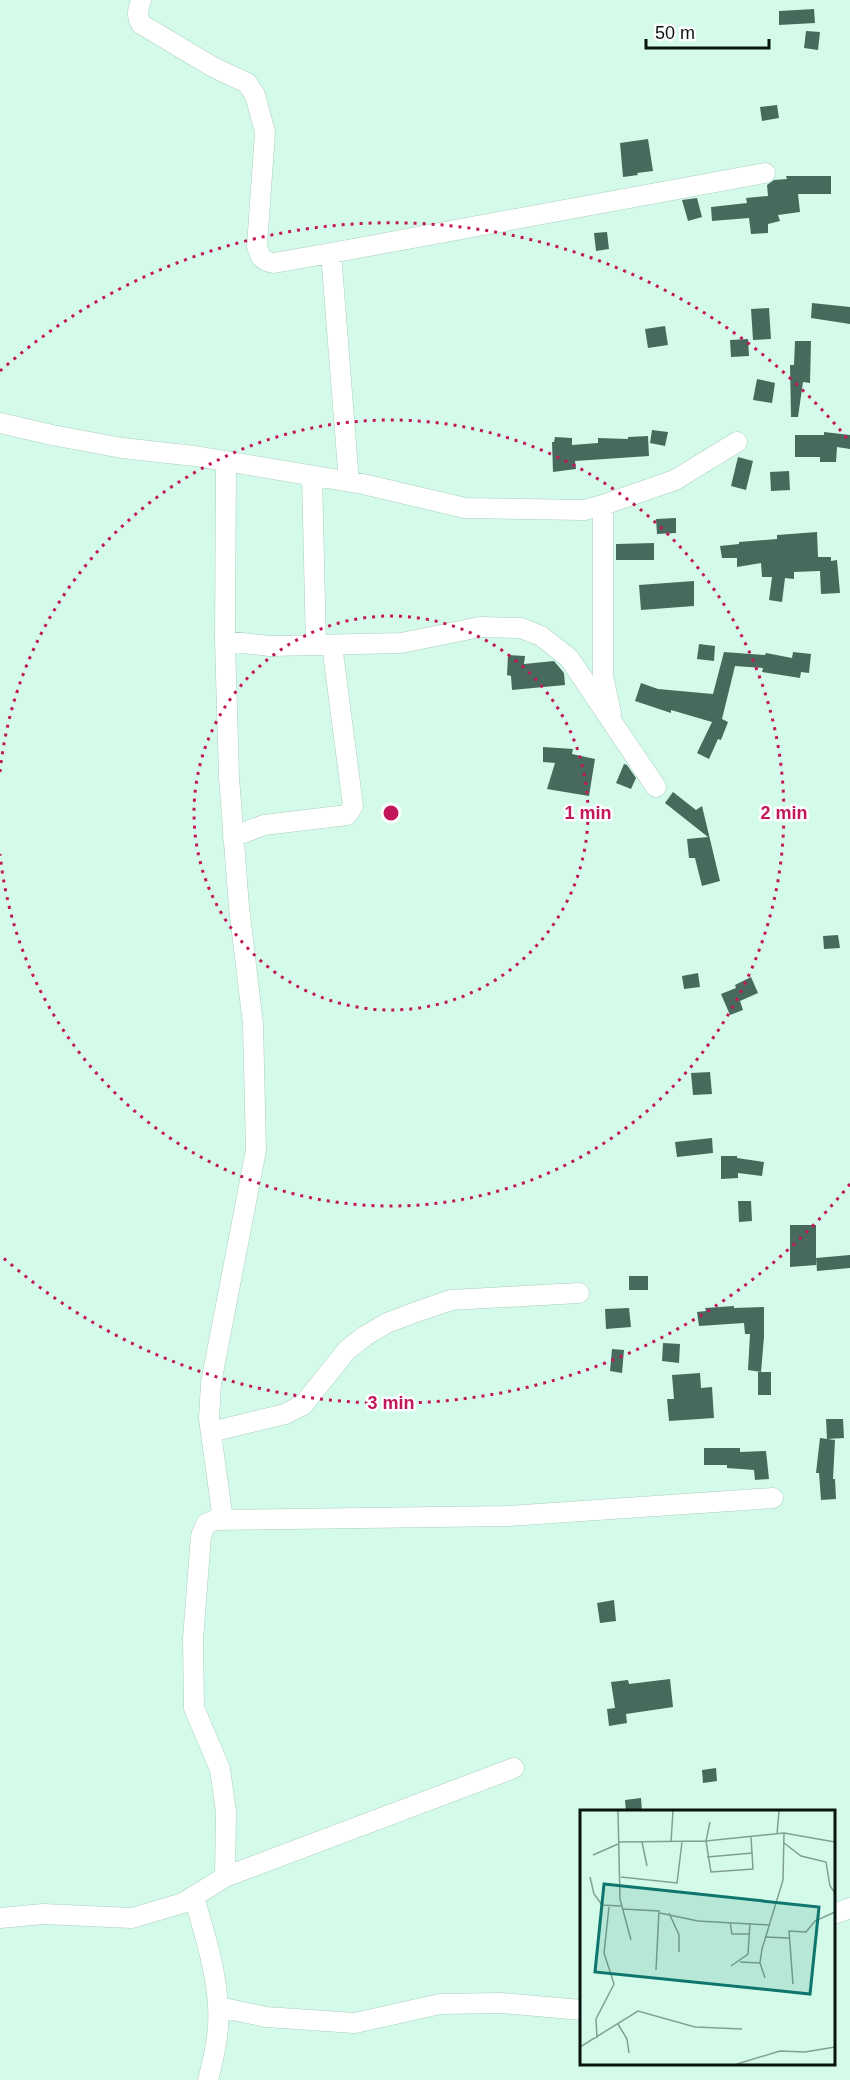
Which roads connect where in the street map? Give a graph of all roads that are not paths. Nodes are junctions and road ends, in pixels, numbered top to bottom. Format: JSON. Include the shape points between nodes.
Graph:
{"nodes":[{"id":1,"x":141,"y":0,"type":"edge"},
{"id":2,"x":765,"y":173,"type":"dead end"},
{"id":3,"x":331,"y":253,"type":"junction"},
{"id":4,"x":0,"y":423,"type":"edge"},
{"id":5,"x":737,"y":442,"type":"dead end"},
{"id":6,"x":226,"y":462,"type":"junction"},
{"id":7,"x":312,"y":476,"type":"junction"},
{"id":8,"x":349,"y":482,"type":"junction"},
{"id":9,"x":603,"y":505,"type":"junction"},
{"id":10,"x":225,"y":641,"type":"junction"},
{"id":11,"x":324,"y":645,"type":"junction"},
{"id":12,"x":614,"y":725,"type":"junction"},
{"id":13,"x":656,"y":787,"type":"dead end"},
{"id":14,"x":233,"y":837,"type":"junction"},
{"id":15,"x":579,"y":1293,"type":"dead end"},
{"id":16,"x":211,"y":1432,"type":"junction"},
{"id":17,"x":773,"y":1498,"type":"dead end"},
{"id":18,"x":223,"y":1520,"type":"junction"},
{"id":19,"x":514,"y":1768,"type":"dead end"},
{"id":20,"x":225,"y":1877,"type":"junction"},
{"id":21,"x":194,"y":1897,"type":"junction"},
{"id":22,"x":850,"y":1908,"type":"edge"},
{"id":23,"x":835,"y":1914,"type":"edge"},
{"id":24,"x":0,"y":1918,"type":"edge"},
{"id":25,"x":219,"y":2007,"type":"junction"},
{"id":26,"x":580,"y":2010,"type":"edge"},
{"id":27,"x":208,"y":2080,"type":"edge"}],
"edges":[{"from":1,"to":3,"type":"street","via":[[137,9],[141,24],[246,82],[255,95],[264,132],[257,246],[260,257],[274,263]]},
{"from":2,"to":3,"type":"street"},
{"from":3,"to":8,"type":"street"},
{"from":4,"to":6,"type":"street","via":[[122,448]]},
{"from":5,"to":9,"type":"street","via":[[675,480]]},
{"from":6,"to":7,"type":"street"},
{"from":6,"to":10,"type":"street"},
{"from":7,"to":8,"type":"street"},
{"from":7,"to":11,"type":"street"},
{"from":8,"to":9,"type":"street","via":[[465,508],[584,510]]},
{"from":9,"to":12,"type":"street","via":[[603,676]]},
{"from":10,"to":11,"type":"street","via":[[270,646]]},
{"from":10,"to":14,"type":"street"},
{"from":11,"to":12,"type":"street","via":[[401,643],[480,627],[521,628],[540,636],[568,658]]},
{"from":11,"to":14,"type":"street","via":[[353,807],[347,815],[264,825]]},
{"from":12,"to":13,"type":"street"},
{"from":14,"to":16,"type":"street","via":[[253,1024],[256,1150],[211,1383]]},
{"from":15,"to":16,"type":"street","via":[[451,1300],[416,1312],[387,1323],[347,1350],[303,1405],[285,1414]]},
{"from":16,"to":18,"type":"street"},
{"from":17,"to":18,"type":"street","via":[[508,1516]]},
{"from":18,"to":20,"type":"street","via":[[206,1524],[201,1536],[193,1639],[194,1708],[220,1769],[226,1812]]},
{"from":19,"to":20,"type":"street"},
{"from":20,"to":21,"type":"street"},
{"from":21,"to":24,"type":"street","via":[[132,1918],[43,1914]]},
{"from":21,"to":25,"type":"street"},
{"from":22,"to":23,"type":"street"},
{"from":25,"to":26,"type":"street","via":[[266,2017],[355,2023],[440,2004],[502,2003]]},
{"from":25,"to":27,"type":"street"}]}
